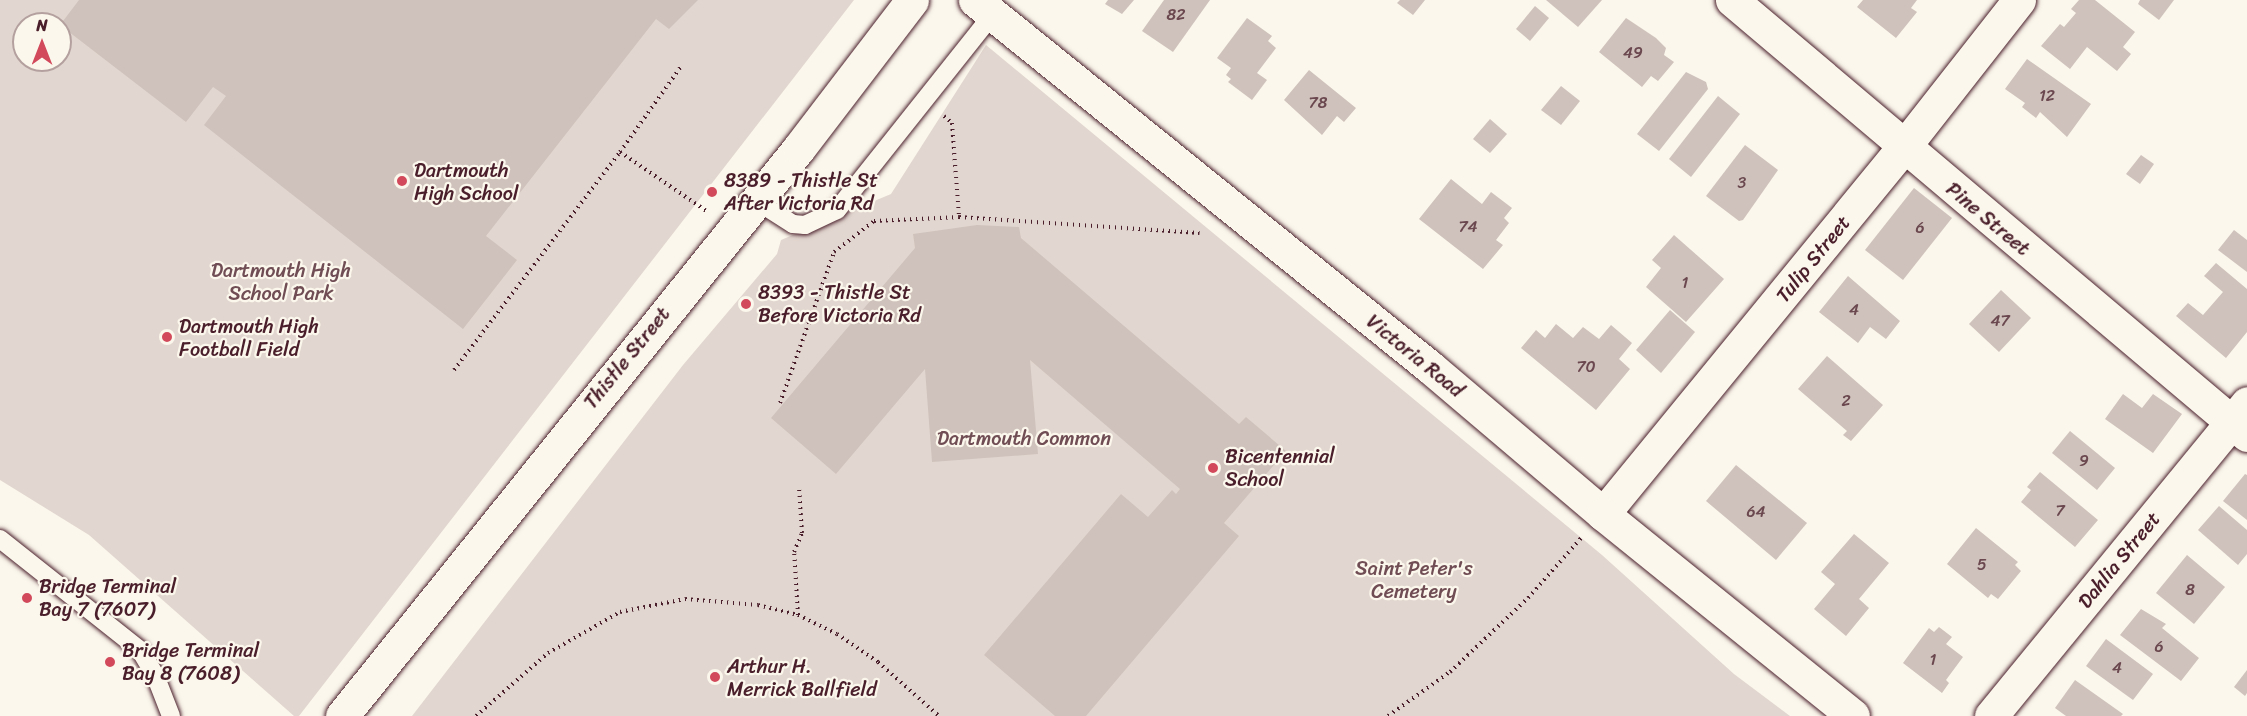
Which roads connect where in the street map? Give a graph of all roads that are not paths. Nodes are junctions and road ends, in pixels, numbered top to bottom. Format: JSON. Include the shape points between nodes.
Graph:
{"nodes":[{"id":1,"x":912,"y":0,"type":"edge"},
{"id":2,"x":1732,"y":0,"type":"edge"},
{"id":3,"x":2019,"y":0,"type":"edge"},
{"id":4,"x":984,"y":7,"type":"edge"},
{"id":5,"x":1903,"y":148,"type":"junction"},
{"id":6,"x":755,"y":200,"type":"junction"},
{"id":7,"x":2242,"y":420,"type":"edge"},
{"id":8,"x":1602,"y":514,"type":"junction"},
{"id":9,"x":0,"y":539,"type":"edge"},
{"id":10,"x":171,"y":716,"type":"edge"},
{"id":11,"x":342,"y":716,"type":"edge"},
{"id":12,"x":1853,"y":716,"type":"edge"},
{"id":13,"x":1991,"y":716,"type":"edge"}],
"edges":[{"from":1,"to":6,"type":"street","name":"Thistle Street"},
{"from":2,"to":5,"type":"street","name":"Pine Street"},
{"from":3,"to":5,"type":"street","name":"Tulip Street"},
{"from":4,"to":6,"type":"lane","via":[[926,103],[837,210],[806,225],[793,224]]},
{"from":4,"to":8,"type":"street","name":"Victoria Road","via":[[1431,368]]},
{"from":5,"to":7,"type":"street","name":"Pine Street"},
{"from":5,"to":8,"type":"street","name":"Tulip Street"},
{"from":6,"to":11,"type":"street","name":"Thistle Street"},
{"from":7,"to":13,"type":"street","name":"Dahlia Street"},
{"from":8,"to":12,"type":"street","name":"Victoria Road"},
{"from":9,"to":10,"type":"lane","via":[[140,651],[155,675]]}]}
